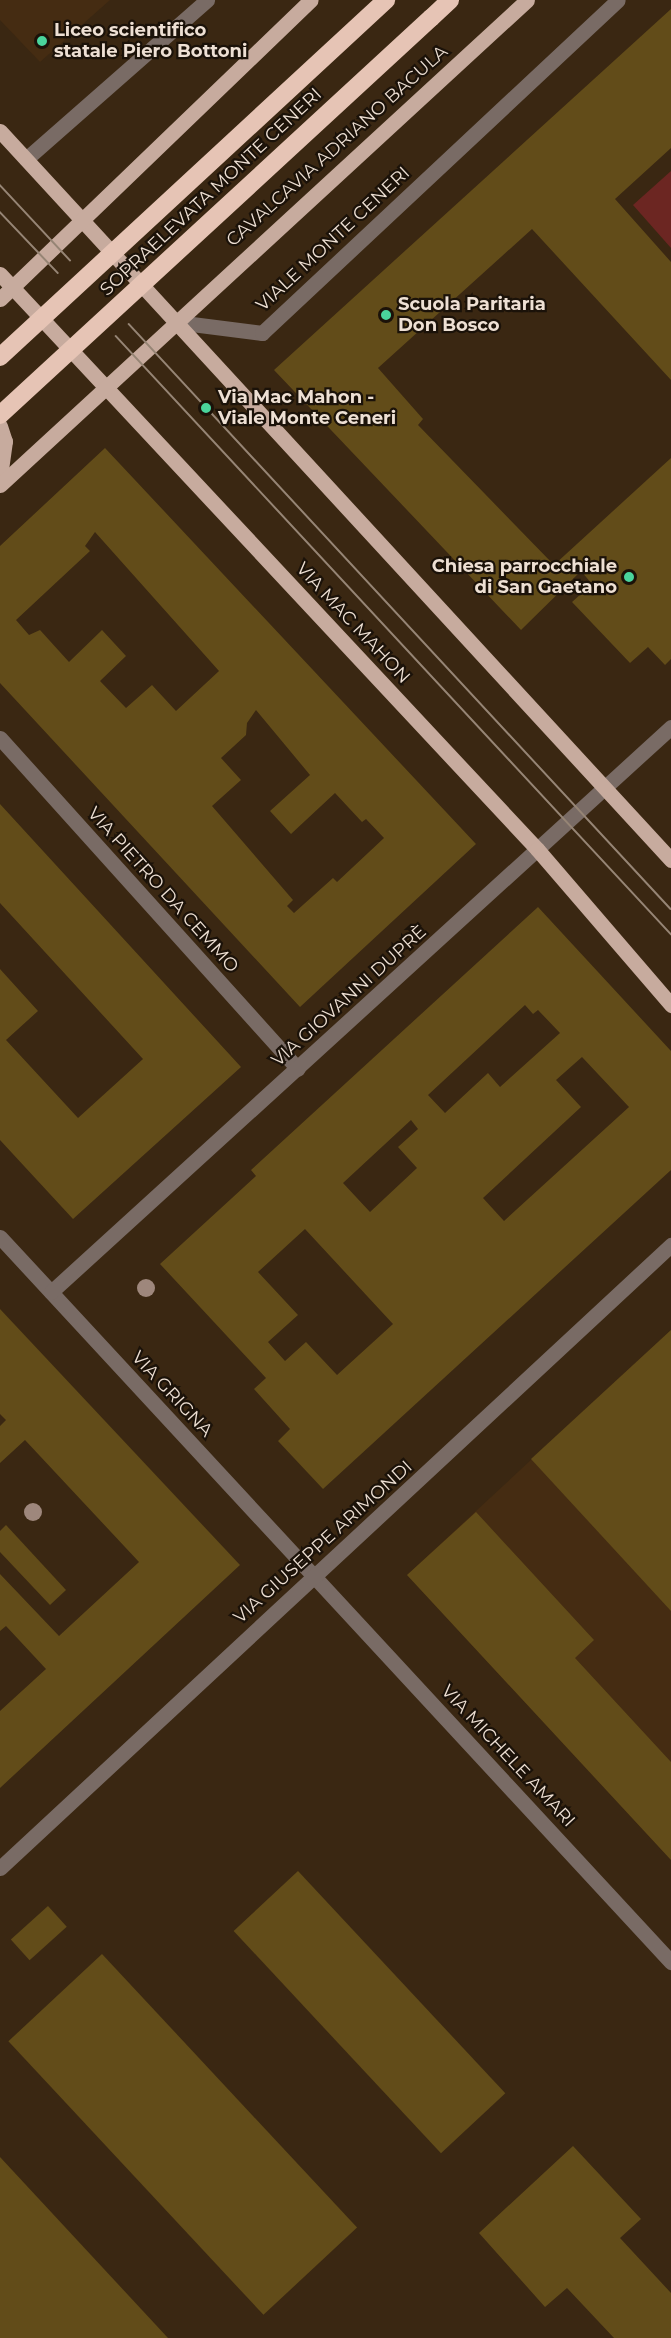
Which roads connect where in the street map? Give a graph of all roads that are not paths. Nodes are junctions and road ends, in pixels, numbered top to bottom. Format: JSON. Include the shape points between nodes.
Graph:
{"nodes":[{"id":1,"x":207,"y":0,"type":"edge"},
{"id":2,"x":311,"y":0,"type":"edge"},
{"id":3,"x":386,"y":0,"type":"edge"},
{"id":4,"x":450,"y":0,"type":"edge"},
{"id":5,"x":527,"y":0,"type":"edge"},
{"id":6,"x":618,"y":0,"type":"edge"},
{"id":7,"x":0,"y":131,"type":"edge"},
{"id":8,"x":26,"y":159,"type":"junction"},
{"id":9,"x":82,"y":220,"type":"junction"},
{"id":10,"x":0,"y":274,"type":"edge"},
{"id":11,"x":12,"y":287,"type":"junction"},
{"id":12,"x":0,"y":299,"type":"edge"},
{"id":13,"x":176,"y":322,"type":"junction"},
{"id":14,"x":0,"y":357,"type":"edge"},
{"id":15,"x":106,"y":387,"type":"junction"},
{"id":16,"x":0,"y":415,"type":"edge"},
{"id":17,"x":0,"y":426,"type":"edge"},
{"id":18,"x":0,"y":478,"type":"edge"},
{"id":19,"x":0,"y":485,"type":"edge"},
{"id":20,"x":671,"y":727,"type":"edge"},
{"id":21,"x":0,"y":738,"type":"edge"},
{"id":22,"x":605,"y":787,"type":"junction"},
{"id":23,"x":537,"y":849,"type":"junction"},
{"id":24,"x":671,"y":860,"type":"edge"},
{"id":25,"x":671,"y":1005,"type":"edge"},
{"id":26,"x":298,"y":1070,"type":"junction"},
{"id":27,"x":0,"y":1237,"type":"edge"},
{"id":28,"x":671,"y":1245,"type":"edge"},
{"id":29,"x":51,"y":1292,"type":"junction"},
{"id":30,"x":316,"y":1577,"type":"junction"},
{"id":31,"x":0,"y":1868,"type":"edge"},
{"id":32,"x":671,"y":1962,"type":"edge"}],
"edges":[{"from":1,"to":8,"type":"street"},
{"from":2,"to":9,"type":"main road"},
{"from":3,"to":14,"type":"highway","name":"SOPRAELEVATA MONTE CENERI","bridge":true},
{"from":4,"to":16,"type":"highway","name":"SOPRAELEVATA MONTE CENERI","bridge":true},
{"from":5,"to":13,"type":"main road","name":"CAVALCAVIA ADRIANO BACULA"},
{"from":6,"to":13,"type":"street","name":"VIALE MONTE CENERI","via":[[262,333]]},
{"from":7,"to":8,"type":"main road"},
{"from":8,"to":9,"type":"main road"},
{"from":9,"to":11,"type":"main road"},
{"from":9,"to":13,"type":"main road"},
{"from":10,"to":11,"type":"main road","name":"VIA MAC MAHON"},
{"from":11,"to":12,"type":"main road"},
{"from":11,"to":15,"type":"main road","name":"VIA MAC MAHON"},
{"from":13,"to":15,"type":"main road"},
{"from":13,"to":22,"type":"main road"},
{"from":15,"to":19,"type":"main road"},
{"from":15,"to":23,"type":"main road","name":"VIA MAC MAHON"},
{"from":17,"to":18,"type":"main road","via":[[5,455]]},
{"from":20,"to":22,"type":"street","name":"VIA GIOVANNI DUPRÈ"},
{"from":21,"to":26,"type":"street","name":"VIA PIETRO DA CEMMO"},
{"from":22,"to":23,"type":"street","name":"VIA GIOVANNI DUPRÈ"},
{"from":22,"to":24,"type":"main road"},
{"from":23,"to":25,"type":"main road","name":"VIA MAC MAHON"},
{"from":23,"to":26,"type":"street","name":"VIA GIOVANNI DUPRÈ"},
{"from":26,"to":29,"type":"street","name":"VIA GIOVANNI DUPRÈ"},
{"from":27,"to":29,"type":"street","name":"VIA GRIGNA"},
{"from":28,"to":30,"type":"street","name":"VIA GIUSEPPE ARIMONDI"},
{"from":29,"to":30,"type":"street","name":"VIA GRIGNA"},
{"from":30,"to":31,"type":"street","name":"VIA GIUSEPPE ARIMONDI"},
{"from":30,"to":32,"type":"street","name":"VIA MICHELE AMARI"}]}
